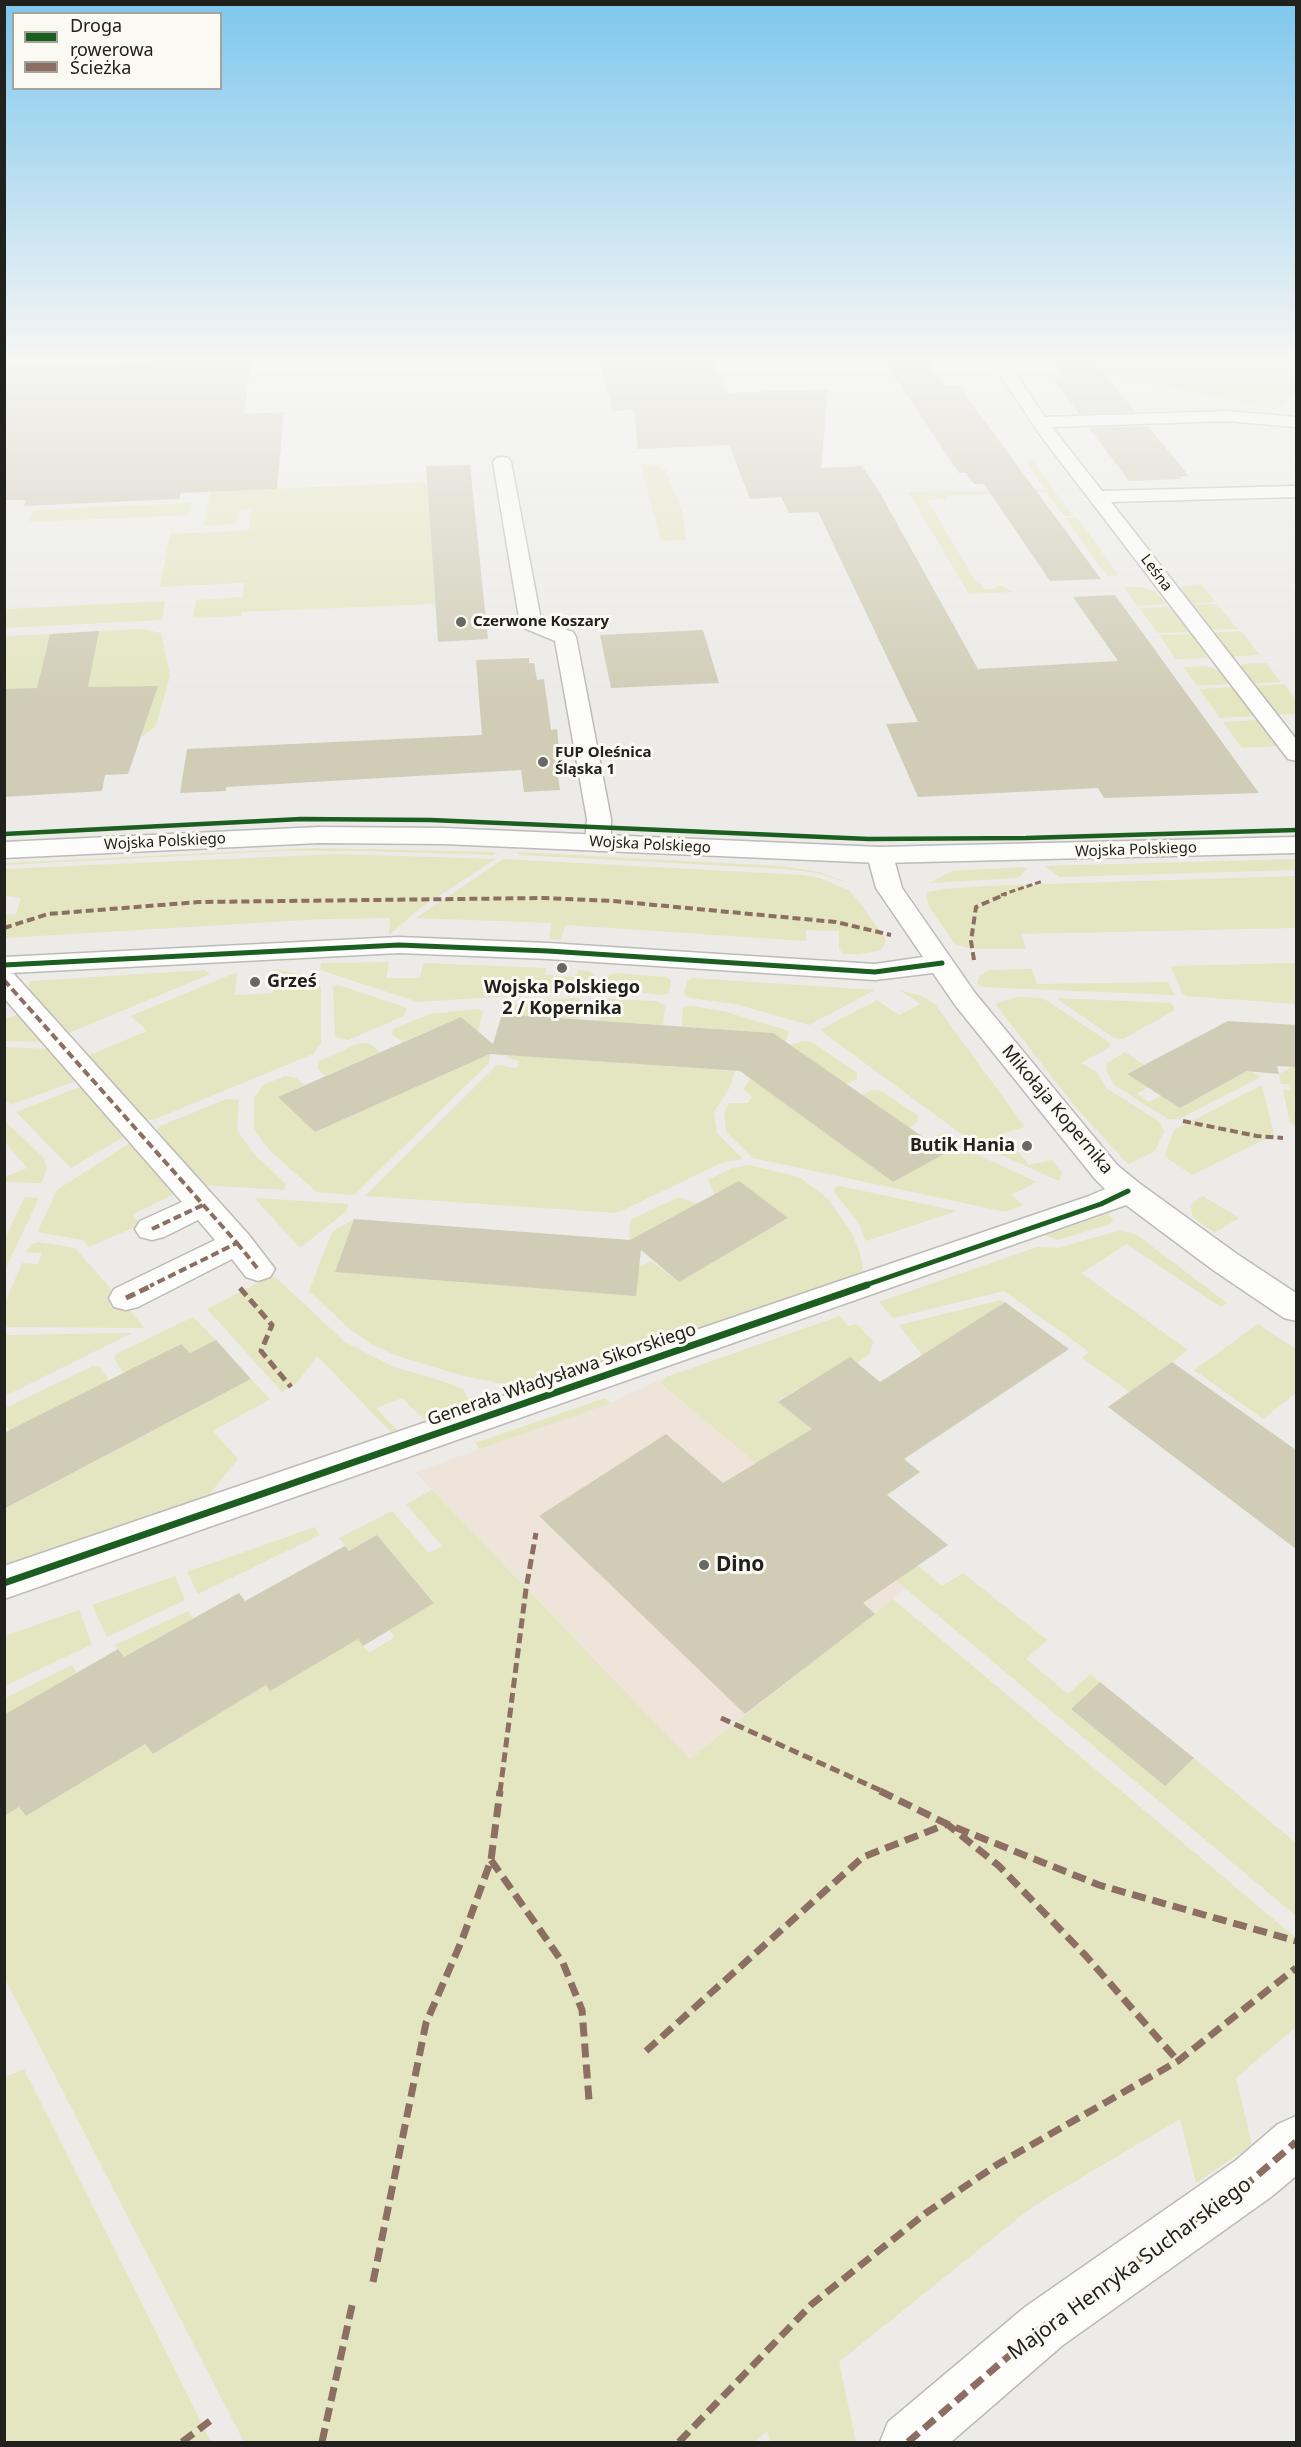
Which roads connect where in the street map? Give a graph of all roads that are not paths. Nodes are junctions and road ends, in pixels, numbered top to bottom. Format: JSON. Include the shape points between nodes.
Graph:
{"nodes":[{"id":1,"x":504,"y":474,"type":"edge"},
{"id":2,"x":1080,"y":474,"type":"edge"},
{"id":3,"x":1296,"y":491,"type":"edge"},
{"id":4,"x":1098,"y":497,"type":"junction"},
{"id":5,"x":1296,"y":754,"type":"edge"},
{"id":6,"x":598,"y":843,"type":"junction"},
{"id":7,"x":1296,"y":845,"type":"edge"},
{"id":8,"x":4,"y":850,"type":"edge"},
{"id":9,"x":880,"y":855,"type":"junction"},
{"id":10,"x":942,"y":963,"type":"junction"},
{"id":11,"x":5,"y":970,"type":"edge"},
{"id":12,"x":1128,"y":1191,"type":"junction"},
{"id":13,"x":203,"y":1205,"type":"junction"},
{"id":14,"x":152,"y":1229,"type":"dead end"},
{"id":15,"x":237,"y":1243,"type":"junction"},
{"id":16,"x":258,"y":1269,"type":"dead end"},
{"id":17,"x":126,"y":1298,"type":"dead end"},
{"id":18,"x":1296,"y":1309,"type":"edge"},
{"id":19,"x":4,"y":1583,"type":"edge"},
{"id":20,"x":1296,"y":2142,"type":"edge"},
{"id":21,"x":909,"y":2442,"type":"edge"}],
"edges":[{"from":1,"to":6,"type":"street","via":[[531,624],[565,637],[599,819]]},
{"from":2,"to":4,"type":"street","name":"Leśna"},
{"from":3,"to":4,"type":"street"},
{"from":4,"to":5,"type":"street","name":"Leśna"},
{"from":6,"to":8,"type":"street","name":"Wojska Polskiego","via":[[319,835]]},
{"from":6,"to":9,"type":"street","name":"Wojska Polskiego"},
{"from":7,"to":9,"type":"street","name":"Wojska Polskiego"},
{"from":9,"to":10,"type":"street","name":"Mikołaja Kopernika","via":[[889,888]]},
{"from":10,"to":11,"type":"street","via":[[875,972],[548,951],[352,945]]},
{"from":10,"to":12,"type":"street","name":"Mikołaja Kopernika","via":[[965,999],[1106,1172]]},
{"from":11,"to":13,"type":"street"},
{"from":12,"to":18,"type":"street","name":"Mikołaja Kopernika"},
{"from":12,"to":19,"type":"street","name":"Generała Władysława Sikorskiego","via":[[1101,1204]]},
{"from":13,"to":14,"type":"street"},
{"from":13,"to":15,"type":"street"},
{"from":15,"to":16,"type":"street"},
{"from":15,"to":17,"type":"street"},
{"from":20,"to":21,"type":"street","name":"Majora Henryka Sucharskiego","via":[[1253,2179],[1044,2326]]}]}
